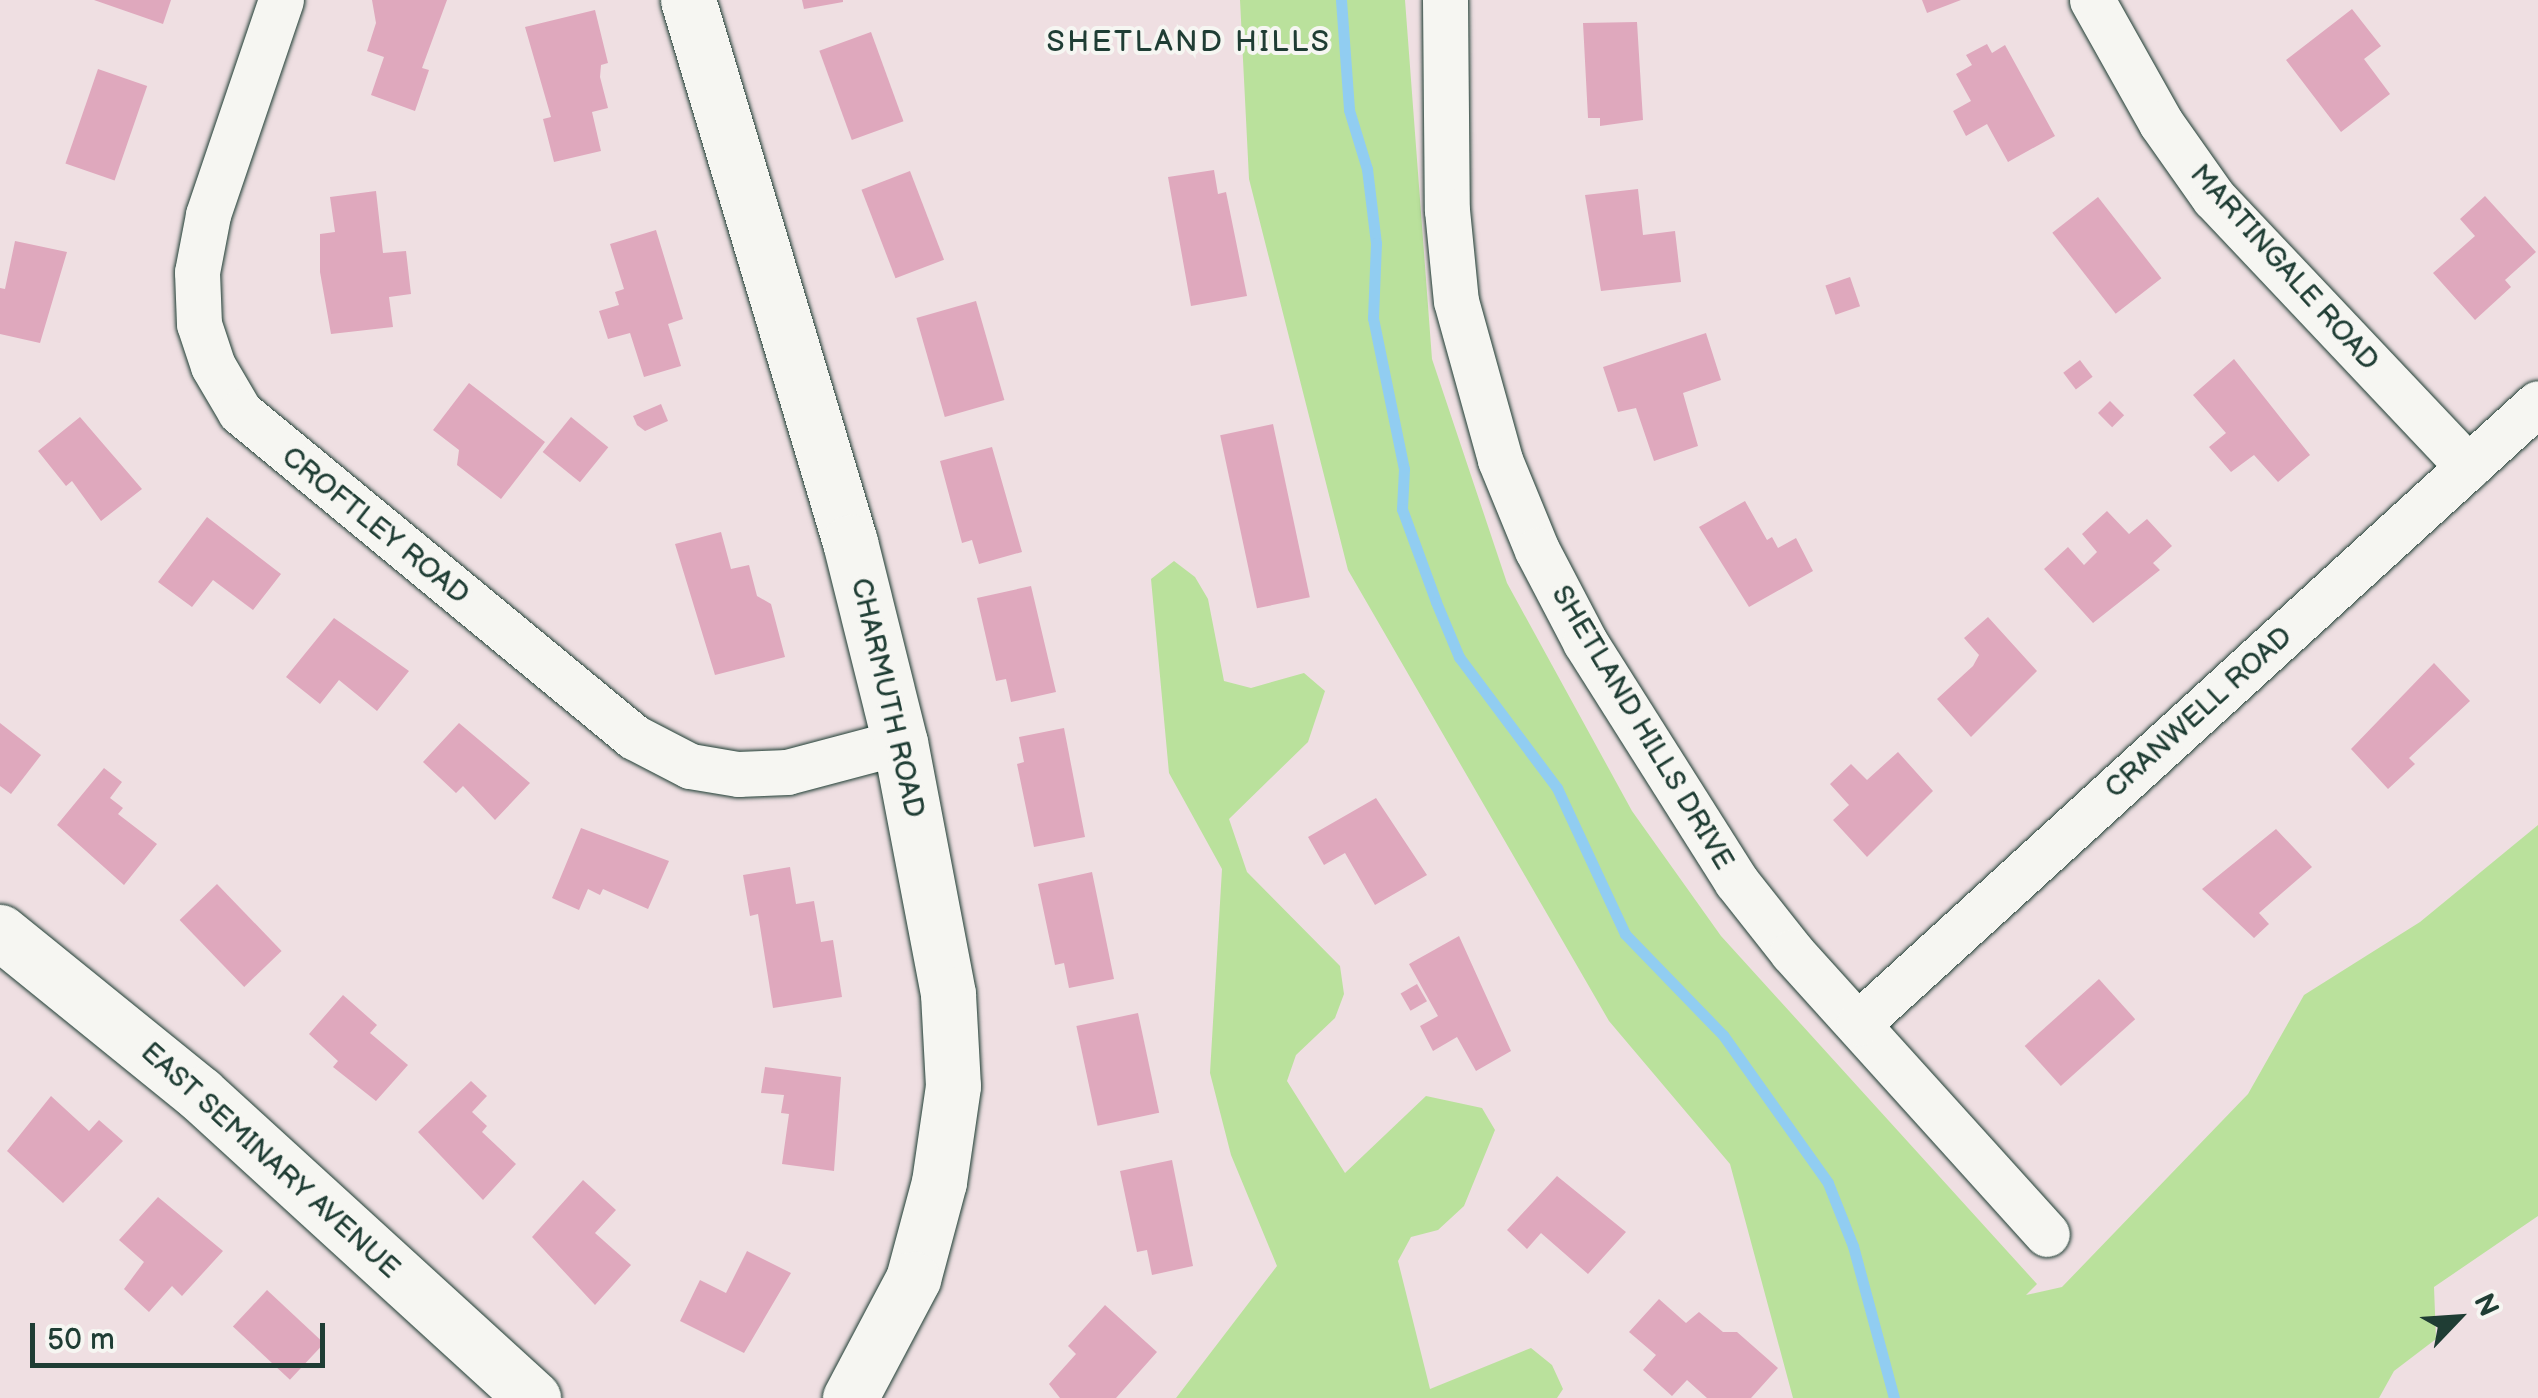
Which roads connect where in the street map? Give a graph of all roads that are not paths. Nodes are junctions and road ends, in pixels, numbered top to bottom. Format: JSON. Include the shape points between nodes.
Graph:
{"nodes":[{"id":1,"x":281,"y":0,"type":"edge"},
{"id":2,"x":688,"y":0,"type":"edge"},
{"id":3,"x":1445,"y":0,"type":"edge"},
{"id":4,"x":2092,"y":0,"type":"edge"},
{"id":5,"x":2538,"y":403,"type":"edge"},
{"id":6,"x":2468,"y":468,"type":"junction"},
{"id":7,"x":900,"y":742,"type":"junction"},
{"id":8,"x":0,"y":932,"type":"edge"},
{"id":9,"x":1859,"y":1023,"type":"junction"},
{"id":10,"x":2048,"y":1234,"type":"dead end"},
{"id":11,"x":533,"y":1398,"type":"edge"},
{"id":12,"x":850,"y":1398,"type":"edge"}],
"edges":[{"from":1,"to":7,"type":"street","name":"CROFTLEY ROAD","via":[[208,215],[197,272],[199,324],[213,366],[240,412],[634,736],[690,766],[738,774],[787,772]]},
{"from":2,"to":7,"type":"street","name":"CHARMUTH ROAD","via":[[850,542]]},
{"from":3,"to":9,"type":"street","name":"SHETLAND HILLS DRIVE","via":[[1447,210],[1456,301],[1507,478],[1585,642],[1736,881]]},
{"from":4,"to":6,"type":"street","name":"MARTINGALE ROAD","via":[[2161,123],[2214,198]]},
{"from":5,"to":6,"type":"street","name":"CRANWELL ROAD"},
{"from":6,"to":9,"type":"street","name":"CRANWELL ROAD"},
{"from":7,"to":12,"type":"street","name":"CHARMUTH ROAD","via":[[948,994],[953,1086],[939,1182],[913,1279]]},
{"from":8,"to":11,"type":"street","name":"EAST SEMINARY AVENUE","via":[[200,1094]]},
{"from":9,"to":10,"type":"street","name":"SHETLAND HILLS DRIVE"}]}
